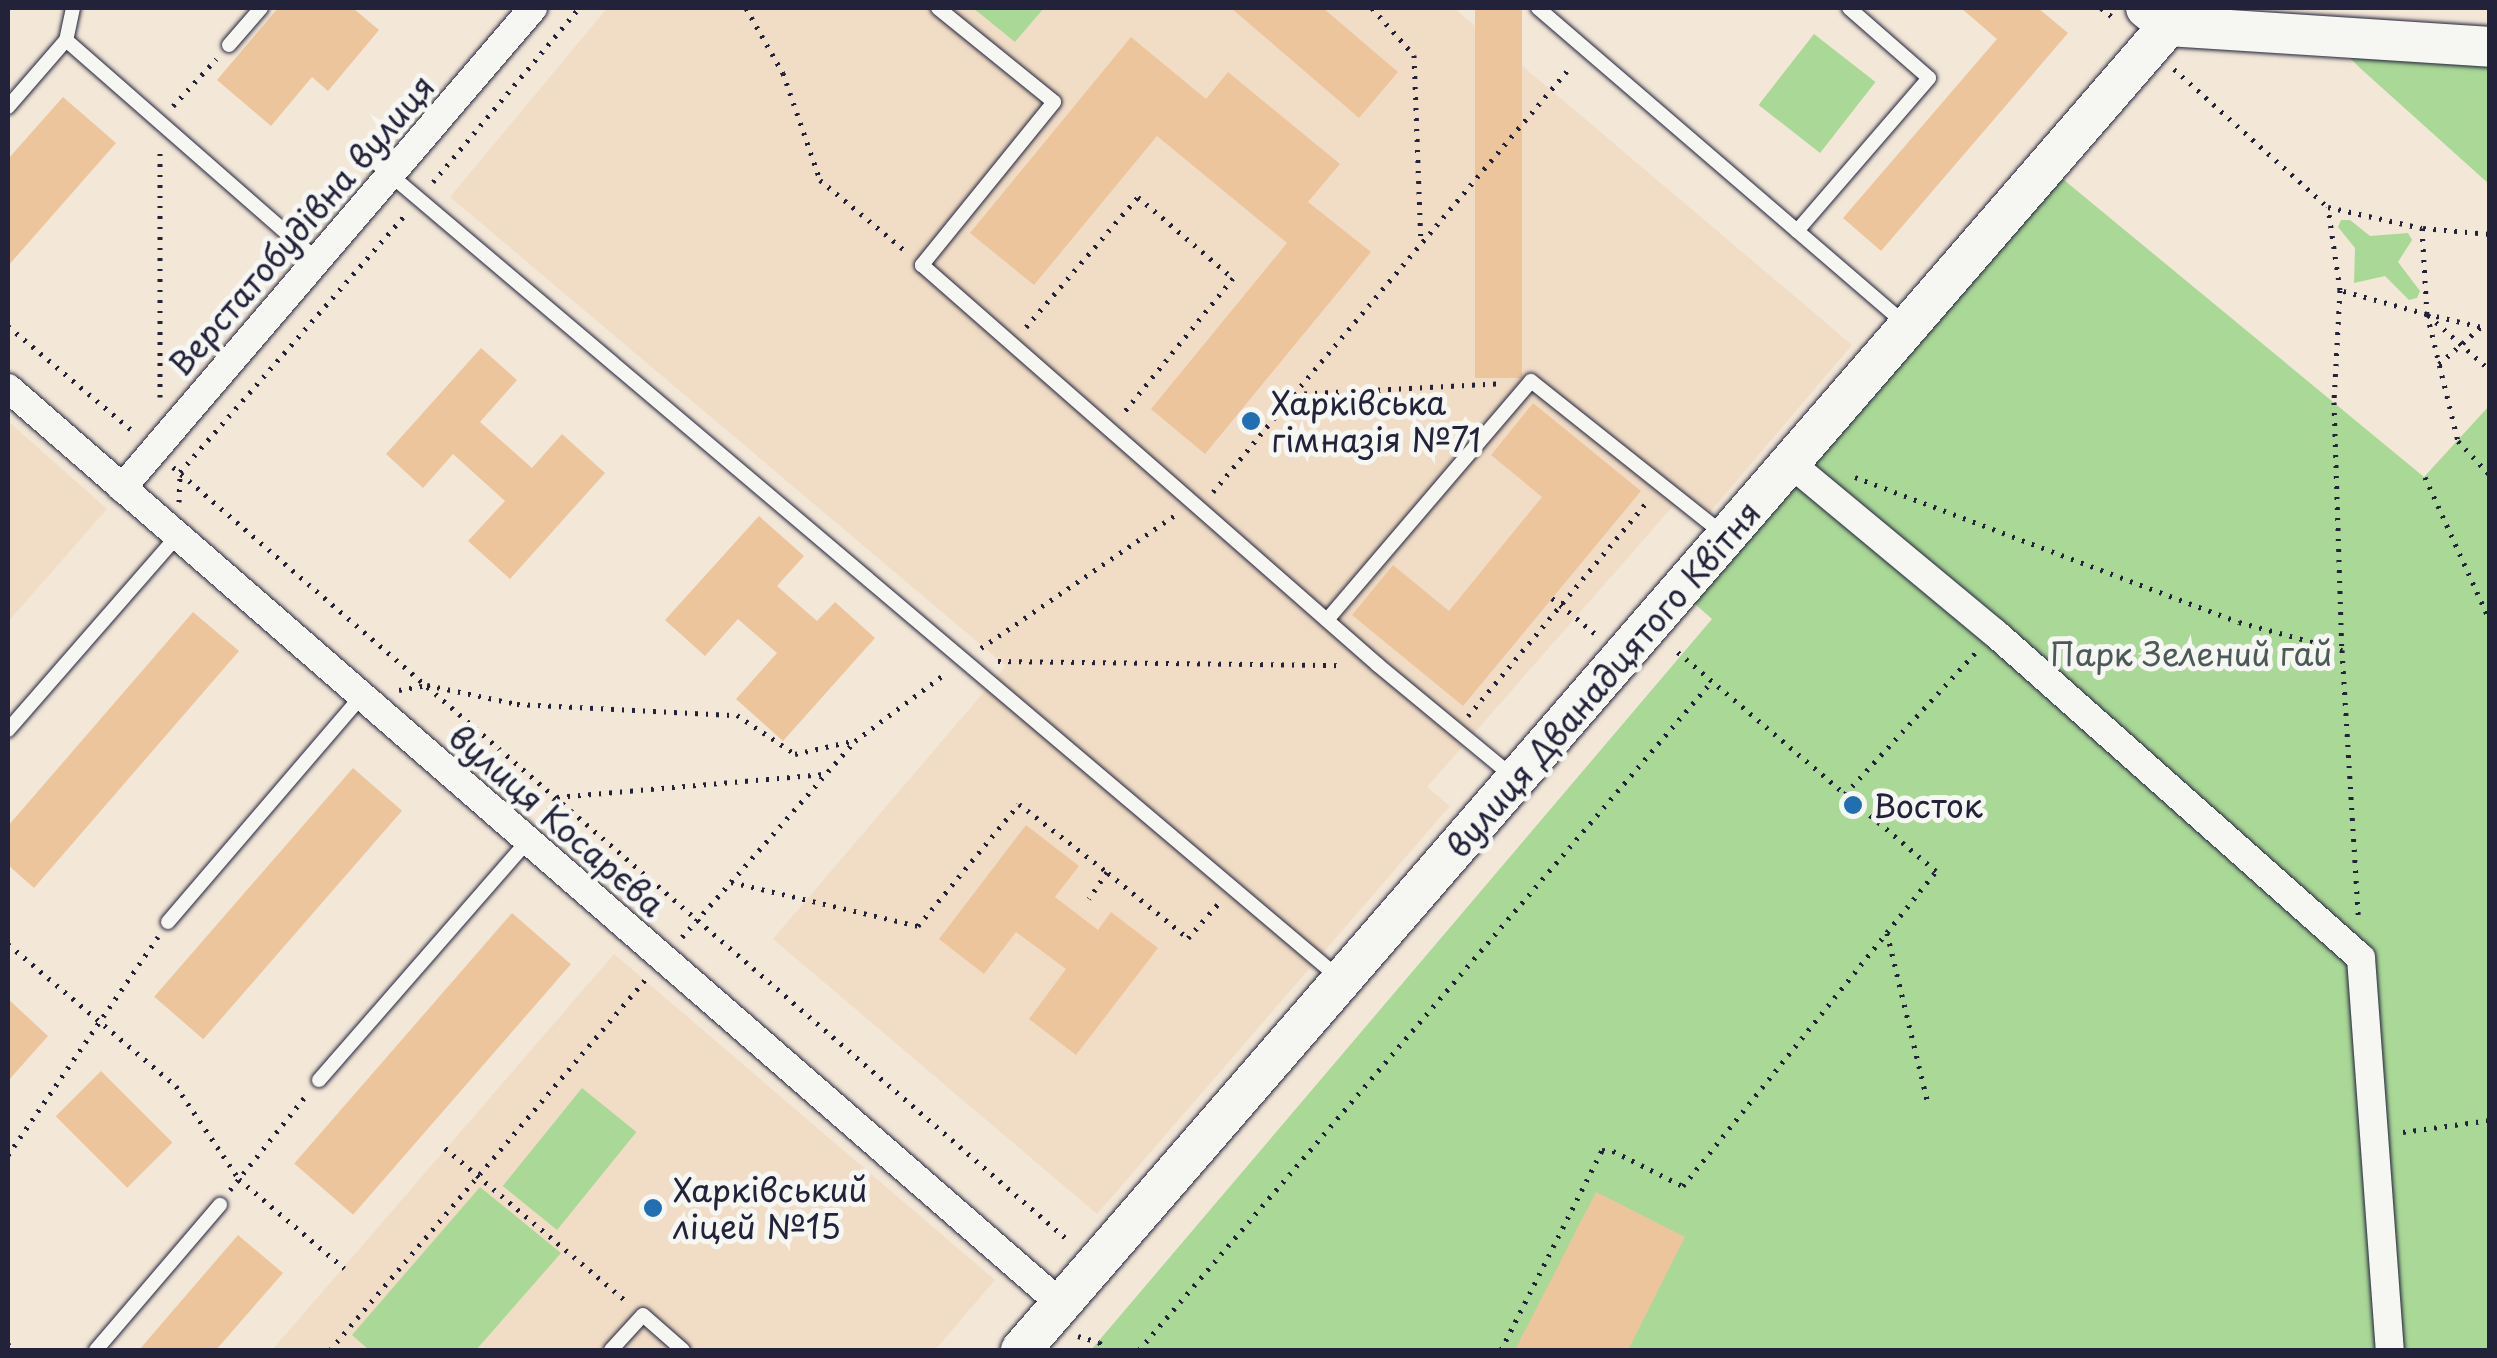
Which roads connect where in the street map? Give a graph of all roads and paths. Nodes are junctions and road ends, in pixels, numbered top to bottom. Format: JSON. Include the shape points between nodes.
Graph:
{"nodes":[{"id":1,"x":73,"y":8,"type":"edge"},
{"id":2,"x":260,"y":8,"type":"edge"},
{"id":3,"x":533,"y":8,"type":"edge"},
{"id":4,"x":579,"y":8,"type":"edge"},
{"id":5,"x":746,"y":8,"type":"edge"},
{"id":6,"x":938,"y":8,"type":"edge"},
{"id":7,"x":1372,"y":8,"type":"edge"},
{"id":8,"x":1538,"y":8,"type":"edge"},
{"id":9,"x":1848,"y":8,"type":"edge"},
{"id":10,"x":2166,"y":14,"type":"edge"},
{"id":11,"x":66,"y":40,"type":"junction"},
{"id":12,"x":228,"y":45,"type":"joint"},
{"id":13,"x":2490,"y":47,"type":"edge"},
{"id":14,"x":1586,"y":48,"type":"junction"},
{"id":15,"x":2170,"y":66,"type":"dead end"},
{"id":16,"x":8,"y":108,"type":"edge"},
{"id":17,"x":160,"y":120,"type":"junction"},
{"id":18,"x":382,"y":168,"type":"junction"},
{"id":19,"x":418,"y":199,"type":"junction"},
{"id":20,"x":2328,"y":207,"type":"junction"},
{"id":21,"x":2422,"y":228,"type":"junction"},
{"id":22,"x":1797,"y":231,"type":"junction"},
{"id":23,"x":2490,"y":234,"type":"edge"},
{"id":24,"x":1421,"y":244,"type":"junction"},
{"id":25,"x":317,"y":260,"type":"junction"},
{"id":26,"x":922,"y":265,"type":"junction"},
{"id":27,"x":2340,"y":290,"type":"junction"},
{"id":28,"x":2427,"y":314,"type":"junction"},
{"id":29,"x":8,"y":326,"type":"edge"},
{"id":30,"x":2481,"y":326,"type":"junction"},
{"id":31,"x":1908,"y":327,"type":"junction"},
{"id":32,"x":2490,"y":329,"type":"edge"},
{"id":33,"x":1011,"y":344,"type":"junction"},
{"id":34,"x":2461,"y":344,"type":"junction"},
{"id":35,"x":2439,"y":364,"type":"junction"},
{"id":36,"x":2490,"y":370,"type":"edge"},
{"id":37,"x":1531,"y":381,"type":"junction"},
{"id":38,"x":8,"y":388,"type":"edge"},
{"id":39,"x":1294,"y":394,"type":"junction"},
{"id":40,"x":160,"y":410,"type":"dead end"},
{"id":41,"x":1110,"y":430,"type":"junction"},
{"id":42,"x":154,"y":450,"type":"junction"},
{"id":43,"x":1790,"y":462,"type":"junction"},
{"id":44,"x":180,"y":472,"type":"junction"},
{"id":45,"x":1844,"y":473,"type":"dead end"},
{"id":46,"x":2490,"y":475,"type":"edge"},
{"id":47,"x":2425,"y":477,"type":"dead end"},
{"id":48,"x":1662,"y":484,"type":"junction"},
{"id":49,"x":122,"y":488,"type":"junction"},
{"id":50,"x":1192,"y":503,"type":"junction"},
{"id":51,"x":178,"y":536,"type":"junction"},
{"id":52,"x":1726,"y":537,"type":"junction"},
{"id":53,"x":1552,"y":598,"type":"dead end"},
{"id":54,"x":1561,"y":606,"type":"junction"},
{"id":55,"x":1327,"y":620,"type":"junction"},
{"id":56,"x":2490,"y":621,"type":"edge"},
{"id":57,"x":1995,"y":633,"type":"junction"},
{"id":58,"x":1604,"y":641,"type":"dead end"},
{"id":59,"x":1670,"y":646,"type":"dead end"},
{"id":60,"x":2342,"y":650,"type":"junction"},
{"id":61,"x":962,"y":661,"type":"junction"},
{"id":62,"x":1712,"y":682,"type":"junction"},
{"id":63,"x":427,"y":685,"type":"junction"},
{"id":64,"x":362,"y":696,"type":"junction"},
{"id":65,"x":8,"y":730,"type":"edge"},
{"id":66,"x":1456,"y":730,"type":"junction"},
{"id":67,"x":856,"y":741,"type":"dead end"},
{"id":68,"x":826,"y":774,"type":"dead end"},
{"id":69,"x":1516,"y":780,"type":"junction"},
{"id":70,"x":1845,"y":794,"type":"junction"},
{"id":71,"x":557,"y":797,"type":"junction"},
{"id":72,"x":528,"y":840,"type":"junction"},
{"id":73,"x":1107,"y":872,"type":"junction"},
{"id":74,"x":1223,"y":898,"type":"dead end"},
{"id":75,"x":1089,"y":900,"type":"dead end"},
{"id":76,"x":698,"y":920,"type":"junction"},
{"id":77,"x":168,"y":922,"type":"joint"},
{"id":78,"x":1887,"y":933,"type":"junction"},
{"id":79,"x":8,"y":944,"type":"edge"},
{"id":80,"x":664,"y":958,"type":"junction"},
{"id":81,"x":2361,"y":958,"type":"junction"},
{"id":82,"x":1342,"y":980,"type":"junction"},
{"id":83,"x":98,"y":1020,"type":"junction"},
{"id":84,"x":318,"y":1080,"type":"joint"},
{"id":85,"x":1928,"y":1104,"type":"dead end"},
{"id":86,"x":2490,"y":1120,"type":"edge"},
{"id":87,"x":2372,"y":1136,"type":"junction"},
{"id":88,"x":446,"y":1148,"type":"dead end"},
{"id":89,"x":8,"y":1155,"type":"edge"},
{"id":90,"x":239,"y":1178,"type":"junction"},
{"id":91,"x":220,"y":1205,"type":"joint"},
{"id":92,"x":1076,"y":1246,"type":"dead end"},
{"id":93,"x":344,"y":1268,"type":"dead end"},
{"id":94,"x":643,"y":1315,"type":"junction"},
{"id":95,"x":1066,"y":1319,"type":"junction"},
{"id":96,"x":8,"y":1343,"type":"edge"},
{"id":97,"x":10,"y":1350,"type":"edge"},
{"id":98,"x":96,"y":1350,"type":"edge"},
{"id":99,"x":330,"y":1350,"type":"edge"},
{"id":100,"x":612,"y":1350,"type":"edge"},
{"id":101,"x":683,"y":1350,"type":"edge"},
{"id":102,"x":1021,"y":1350,"type":"edge"},
{"id":103,"x":1106,"y":1350,"type":"edge"},
{"id":104,"x":1139,"y":1350,"type":"edge"},
{"id":105,"x":1500,"y":1350,"type":"edge"},
{"id":106,"x":2390,"y":1350,"type":"edge"}],
"edges":[{"from":1,"to":11,"type":"lane"},
{"from":2,"to":12,"type":"lane"},
{"from":3,"to":18,"type":"street","name":"Верстатобудівна вулиця"},
{"from":4,"to":19,"type":"path"},
{"from":5,"to":26,"type":"path","via":[[783,73],[820,180]]},
{"from":6,"to":26,"type":"lane","via":[[1054,102]]},
{"from":7,"to":24,"type":"path","via":[[1414,55]]},
{"from":8,"to":14,"type":"lane"},
{"from":9,"to":22,"type":"lane","via":[[1929,78]]},
{"from":10,"to":13,"type":"street"},
{"from":10,"to":31,"type":"street","name":"вулиця Дванадцятого Квітня"},
{"from":11,"to":16,"type":"lane"},
{"from":11,"to":17,"type":"lane"},
{"from":12,"to":17,"type":"path"},
{"from":14,"to":22,"type":"lane"},
{"from":14,"to":24,"type":"path"},
{"from":15,"to":20,"type":"path"},
{"from":17,"to":25,"type":"lane"},
{"from":17,"to":40,"type":"path"},
{"from":18,"to":19,"type":"lane"},
{"from":18,"to":25,"type":"street","name":"Верстатобудівна вулиця"},
{"from":19,"to":44,"type":"path"},
{"from":19,"to":61,"type":"lane"},
{"from":20,"to":21,"type":"path"},
{"from":20,"to":27,"type":"path"},
{"from":21,"to":23,"type":"path"},
{"from":21,"to":28,"type":"path"},
{"from":22,"to":31,"type":"lane"},
{"from":24,"to":39,"type":"path"},
{"from":25,"to":42,"type":"street","name":"Верстатобудівна вулиця"},
{"from":26,"to":33,"type":"lane"},
{"from":27,"to":28,"type":"path"},
{"from":27,"to":60,"type":"path","via":[[2334,402]]},
{"from":28,"to":30,"type":"path"},
{"from":28,"to":34,"type":"path"},
{"from":28,"to":35,"type":"path"},
{"from":29,"to":42,"type":"path"},
{"from":30,"to":32,"type":"path"},
{"from":30,"to":34,"type":"path"},
{"from":31,"to":43,"type":"street","name":"вулиця Дванадцятого Квітня"},
{"from":33,"to":41,"type":"lane"},
{"from":33,"to":41,"type":"path","via":[[1138,197],[1232,278]]},
{"from":34,"to":35,"type":"path"},
{"from":34,"to":36,"type":"path"},
{"from":35,"to":46,"type":"path","via":[[2458,440]]},
{"from":37,"to":39,"type":"path"},
{"from":37,"to":48,"type":"lane"},
{"from":37,"to":55,"type":"lane"},
{"from":38,"to":49,"type":"street","name":"вулиця Косарєва"},
{"from":39,"to":50,"type":"path","via":[[1216,490]]},
{"from":41,"to":50,"type":"lane"},
{"from":42,"to":44,"type":"path"},
{"from":42,"to":49,"type":"street","name":"Верстатобудівна вулиця"},
{"from":43,"to":52,"type":"street","name":"вулиця Дванадцятого Квітня"},
{"from":43,"to":57,"type":"street"},
{"from":44,"to":63,"type":"path"},
{"from":45,"to":60,"type":"path","via":[[2239,622]]},
{"from":47,"to":56,"type":"path"},
{"from":48,"to":52,"type":"lane"},
{"from":48,"to":54,"type":"path"},
{"from":49,"to":51,"type":"street","name":"вулиця Косарєва"},
{"from":50,"to":55,"type":"lane"},
{"from":50,"to":61,"type":"path"},
{"from":51,"to":64,"type":"street","name":"вулиця Косарєва"},
{"from":51,"to":65,"type":"lane"},
{"from":52,"to":69,"type":"street","name":"вулиця Дванадцятого Квітня"},
{"from":53,"to":54,"type":"path"},
{"from":54,"to":58,"type":"path"},
{"from":54,"to":66,"type":"path"},
{"from":55,"to":66,"type":"lane"},
{"from":57,"to":70,"type":"path"},
{"from":57,"to":81,"type":"street"},
{"from":59,"to":62,"type":"path"},
{"from":60,"to":81,"type":"path"},
{"from":61,"to":82,"type":"lane"},
{"from":62,"to":70,"type":"path"},
{"from":62,"to":104,"type":"path"},
{"from":63,"to":64,"type":"path"},
{"from":63,"to":67,"type":"path","via":[[517,704],[737,715],[795,754]]},
{"from":63,"to":71,"type":"path"},
{"from":64,"to":72,"type":"street","name":"вулиця Косарєва"},
{"from":64,"to":77,"type":"lane"},
{"from":66,"to":69,"type":"lane"},
{"from":68,"to":71,"type":"path"},
{"from":69,"to":82,"type":"street","name":"вулиця Дванадцятого Квітня"},
{"from":70,"to":78,"type":"path","via":[[1936,871]]},
{"from":71,"to":72,"type":"path"},
{"from":71,"to":76,"type":"path"},
{"from":72,"to":80,"type":"street","name":"вулиця Косарєва"},
{"from":72,"to":84,"type":"lane"},
{"from":73,"to":74,"type":"path","via":[[1188,938]]},
{"from":73,"to":75,"type":"path"},
{"from":73,"to":76,"type":"path","via":[[1019,804],[918,926],[731,882]]},
{"from":76,"to":80,"type":"path"},
{"from":76,"to":92,"type":"path"},
{"from":77,"to":83,"type":"path"},
{"from":78,"to":85,"type":"path"},
{"from":78,"to":105,"type":"path","via":[[1684,1186],[1602,1150]]},
{"from":79,"to":83,"type":"path"},
{"from":80,"to":95,"type":"street","name":"вулиця Косарєва"},
{"from":80,"to":99,"type":"path"},
{"from":81,"to":87,"type":"street"},
{"from":82,"to":95,"type":"street","name":"вулиця Дванадцятого Квітня"},
{"from":83,"to":89,"type":"path"},
{"from":83,"to":90,"type":"path","via":[[176,1086]]},
{"from":84,"to":90,"type":"path"},
{"from":86,"to":87,"type":"path"},
{"from":87,"to":106,"type":"street"},
{"from":88,"to":94,"type":"path"},
{"from":90,"to":91,"type":"path"},
{"from":90,"to":93,"type":"path"},
{"from":91,"to":98,"type":"lane"},
{"from":94,"to":100,"type":"lane"},
{"from":94,"to":101,"type":"lane"},
{"from":95,"to":102,"type":"street","name":"вулиця Дванадцятого Квітня"},
{"from":95,"to":103,"type":"path"},
{"from":96,"to":97,"type":"path"}]}
